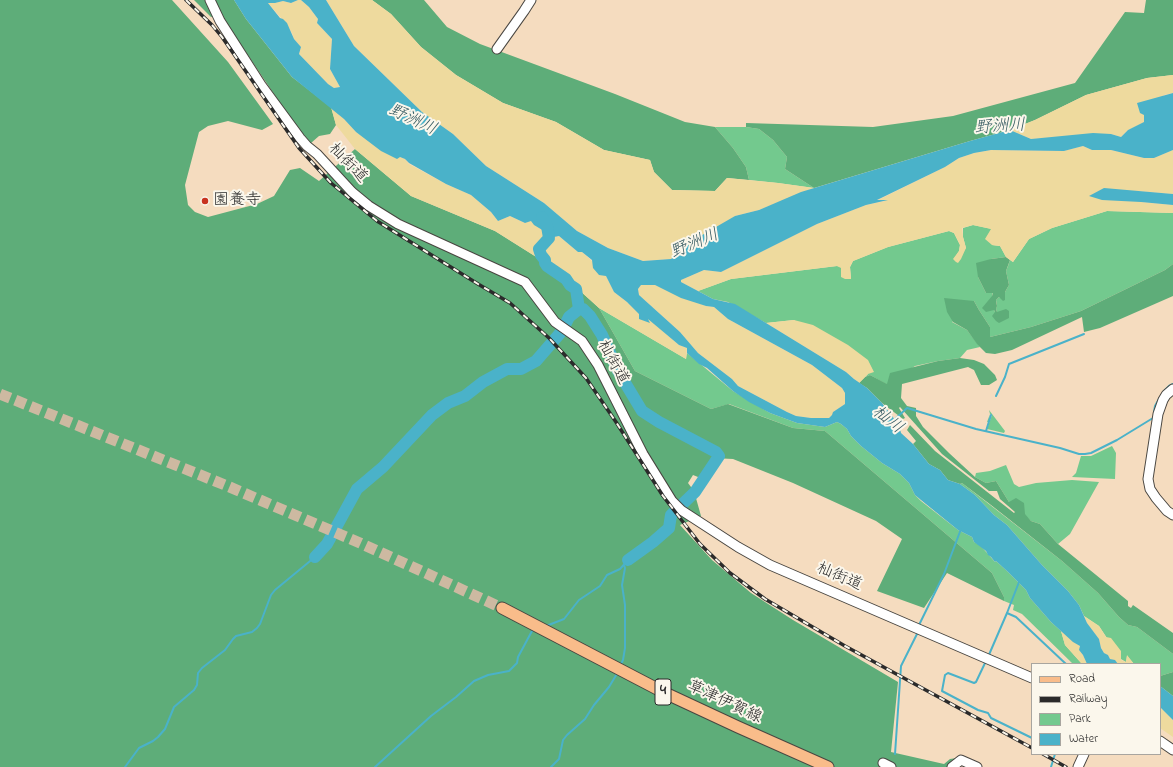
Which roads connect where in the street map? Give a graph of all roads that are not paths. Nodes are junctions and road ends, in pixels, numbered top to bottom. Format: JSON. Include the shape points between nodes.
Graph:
{"nodes":[{"id":1,"x":210,"y":0,"type":"edge"},
{"id":2,"x":531,"y":0,"type":"edge"},
{"id":3,"x":497,"y":49,"type":"dead end"},
{"id":4,"x":1173,"y":389,"type":"edge"},
{"id":5,"x":1173,"y":515,"type":"edge"},
{"id":6,"x":502,"y":608,"type":"tunnel mouth"},
{"id":7,"x":1031,"y":678,"type":"edge"},
{"id":8,"x":1161,"y":742,"type":"edge"},
{"id":9,"x":1173,"y":750,"type":"edge"},
{"id":10,"x":1084,"y":755,"type":"edge"},
{"id":11,"x":828,"y":767,"type":"edge"},
{"id":12,"x":952,"y":767,"type":"edge"},
{"id":13,"x":977,"y":767,"type":"edge"},
{"id":14,"x":1078,"y":767,"type":"edge"}],
"edges":[{"from":1,"to":7,"type":"street","name":"杣街道","via":[[220,21],[257,78],[300,138],[352,192],[398,224],[525,282],[555,322],[582,341],[598,365],[643,454],[672,501],[681,510],[770,565]]},
{"from":2,"to":3,"type":"street"},
{"from":4,"to":5,"type":"street","via":[[1166,395],[1158,414],[1148,479],[1156,498]]},
{"from":6,"to":11,"type":"main road","name":"草津伊賀線","number":"4","via":[[665,693]]},
{"from":8,"to":9,"type":"street"},
{"from":10,"to":14,"type":"street"},
{"from":12,"to":13,"type":"street","via":[[961,760]]}]}
